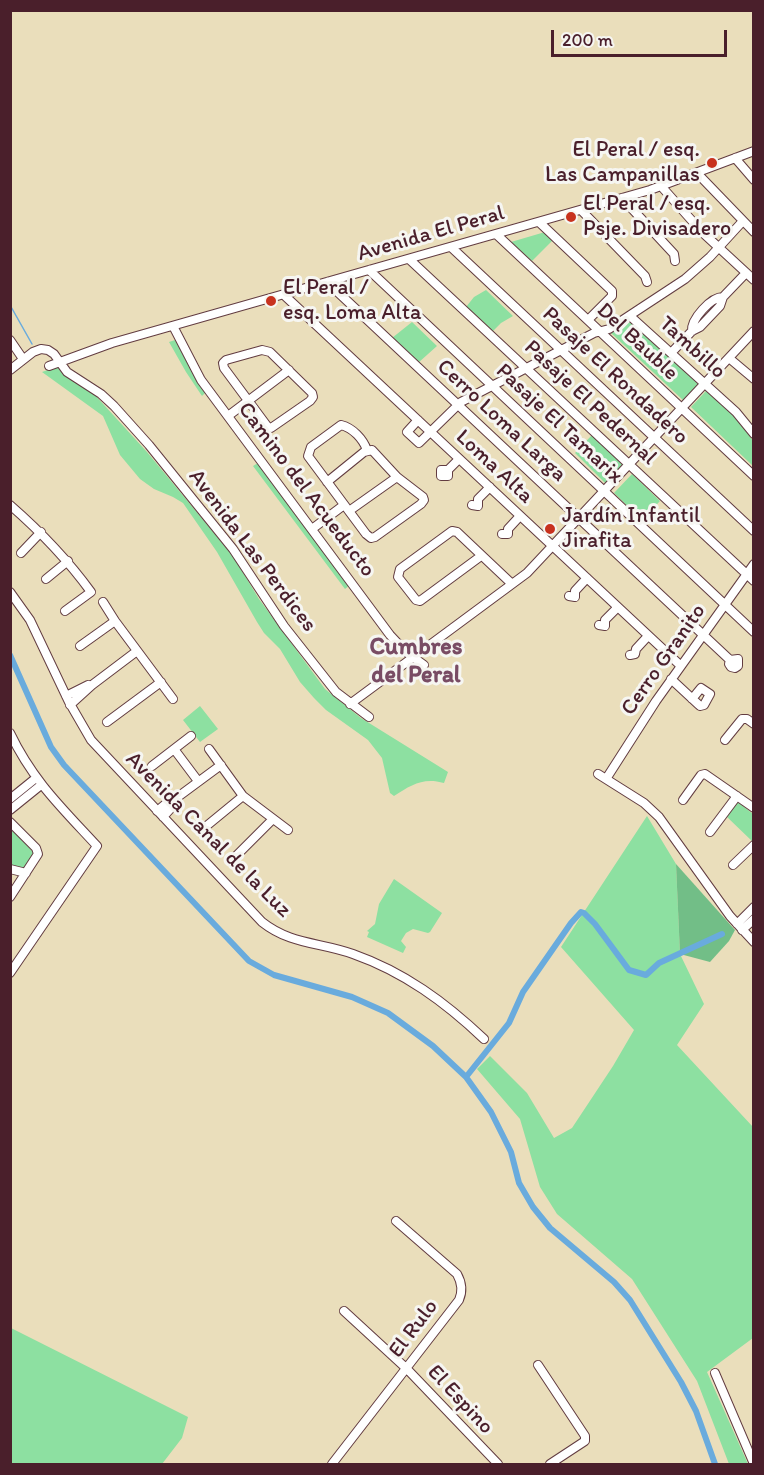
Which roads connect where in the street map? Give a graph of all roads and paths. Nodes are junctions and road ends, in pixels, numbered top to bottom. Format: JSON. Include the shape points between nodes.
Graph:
{"nodes":[{"id":1,"x":753,"y":151,"type":"edge"},
{"id":2,"x":735,"y":158,"type":"junction"},
{"id":3,"x":697,"y":172,"type":"junction"},
{"id":4,"x":753,"y":180,"type":"edge"},
{"id":5,"x":661,"y":186,"type":"junction"},
{"id":6,"x":622,"y":198,"type":"junction"},
{"id":7,"x":581,"y":210,"type":"junction"},
{"id":8,"x":539,"y":222,"type":"junction"},
{"id":9,"x":742,"y":222,"type":"junction"},
{"id":10,"x":753,"y":232,"type":"edge"},
{"id":11,"x":496,"y":234,"type":"junction"},
{"id":12,"x":451,"y":247,"type":"junction"},
{"id":13,"x":718,"y":248,"type":"junction"},
{"id":14,"x":409,"y":259,"type":"junction"},
{"id":15,"x":675,"y":261,"type":"dead end"},
{"id":16,"x":369,"y":270,"type":"junction"},
{"id":17,"x":746,"y":273,"type":"junction"},
{"id":18,"x":753,"y":280,"type":"edge"},
{"id":19,"x":327,"y":282,"type":"junction"},
{"id":20,"x":647,"y":282,"type":"dead end"},
{"id":21,"x":613,"y":292,"type":"junction"},
{"id":22,"x":284,"y":295,"type":"junction"},
{"id":23,"x":622,"y":297,"type":"dead end"},
{"id":24,"x":630,"y":316,"type":"junction"},
{"id":25,"x":588,"y":321,"type":"junction"},
{"id":26,"x":173,"y":326,"type":"junction"},
{"id":27,"x":753,"y":331,"type":"edge"},
{"id":28,"x":600,"y":332,"type":"junction"},
{"id":29,"x":10,"y":340,"type":"edge"},
{"id":30,"x":561,"y":350,"type":"junction"},
{"id":31,"x":671,"y":353,"type":"junction"},
{"id":32,"x":729,"y":358,"type":"junction"},
{"id":33,"x":23,"y":359,"type":"junction"},
{"id":34,"x":57,"y":359,"type":"junction"},
{"id":35,"x":49,"y":366,"type":"dead end"},
{"id":36,"x":526,"y":368,"type":"junction"},
{"id":37,"x":10,"y":370,"type":"edge"},
{"id":38,"x":289,"y":370,"type":"junction"},
{"id":39,"x":753,"y":379,"type":"edge"},
{"id":40,"x":705,"y":384,"type":"junction"},
{"id":41,"x":492,"y":386,"type":"junction"},
{"id":42,"x":248,"y":401,"type":"junction"},
{"id":43,"x":458,"y":405,"type":"junction"},
{"id":44,"x":681,"y":408,"type":"junction"},
{"id":45,"x":228,"y":416,"type":"junction"},
{"id":46,"x":417,"y":420,"type":"junction"},
{"id":47,"x":431,"y":432,"type":"junction"},
{"id":48,"x":753,"y":434,"type":"edge"},
{"id":49,"x":654,"y":437,"type":"junction"},
{"id":50,"x":368,"y":450,"type":"junction"},
{"id":51,"x":459,"y":459,"type":"junction"},
{"id":52,"x":629,"y":464,"type":"junction"},
{"id":53,"x":448,"y":470,"type":"dead end"},
{"id":54,"x":753,"y":476,"type":"edge"},
{"id":55,"x":397,"y":477,"type":"junction"},
{"id":56,"x":327,"y":482,"type":"junction"},
{"id":57,"x":489,"y":487,"type":"junction"},
{"id":58,"x":604,"y":491,"type":"junction"},
{"id":59,"x":475,"y":502,"type":"dead end"},
{"id":60,"x":10,"y":505,"type":"edge"},
{"id":61,"x":346,"y":508,"type":"junction"},
{"id":62,"x":520,"y":516,"type":"junction"},
{"id":63,"x":579,"y":518,"type":"junction"},
{"id":64,"x":312,"y":529,"type":"junction"},
{"id":65,"x":508,"y":529,"type":"dead end"},
{"id":66,"x":753,"y":531,"type":"edge"},
{"id":67,"x":41,"y":532,"type":"junction"},
{"id":68,"x":552,"y":546,"type":"junction"},
{"id":69,"x":21,"y":553,"type":"dead end"},
{"id":70,"x":481,"y":556,"type":"junction"},
{"id":71,"x":68,"y":561,"type":"junction"},
{"id":72,"x":753,"y":564,"type":"edge"},
{"id":73,"x":746,"y":574,"type":"junction"},
{"id":74,"x":587,"y":578,"type":"junction"},
{"id":75,"x":46,"y":579,"type":"dead end"},
{"id":76,"x":753,"y":581,"type":"edge"},
{"id":77,"x":512,"y":584,"type":"junction"},
{"id":78,"x":575,"y":591,"type":"dead end"},
{"id":79,"x":10,"y":592,"type":"edge"},
{"id":80,"x":103,"y":602,"type":"dead end"},
{"id":81,"x":725,"y":604,"type":"junction"},
{"id":82,"x":618,"y":607,"type":"junction"},
{"id":83,"x":65,"y":611,"type":"dead end"},
{"id":84,"x":605,"y":620,"type":"dead end"},
{"id":85,"x":115,"y":621,"type":"junction"},
{"id":86,"x":753,"y":632,"type":"edge"},
{"id":87,"x":703,"y":635,"type":"junction"},
{"id":88,"x":648,"y":636,"type":"junction"},
{"id":89,"x":80,"y":646,"type":"dead end"},
{"id":90,"x":636,"y":649,"type":"dead end"},
{"id":91,"x":137,"y":651,"type":"junction"},
{"id":92,"x":413,"y":658,"type":"junction"},
{"id":93,"x":730,"y":660,"type":"dead end"},
{"id":94,"x":424,"y":665,"type":"dead end"},
{"id":95,"x":681,"y":666,"type":"junction"},
{"id":96,"x":671,"y":679,"type":"junction"},
{"id":97,"x":161,"y":682,"type":"junction"},
{"id":98,"x":92,"y":685,"type":"junction"},
{"id":99,"x":66,"y":696,"type":"junction"},
{"id":100,"x":173,"y":699,"type":"dead end"},
{"id":101,"x":692,"y":699,"type":"dead end"},
{"id":102,"x":350,"y":704,"type":"junction"},
{"id":103,"x":70,"y":705,"type":"junction"},
{"id":104,"x":369,"y":717,"type":"dead end"},
{"id":105,"x":107,"y":722,"type":"dead end"},
{"id":106,"x":753,"y":724,"type":"edge"},
{"id":107,"x":10,"y":733,"type":"edge"},
{"id":108,"x":191,"y":736,"type":"dead end"},
{"id":109,"x":725,"y":740,"type":"dead end"},
{"id":110,"x":174,"y":749,"type":"junction"},
{"id":111,"x":209,"y":749,"type":"dead end"},
{"id":112,"x":221,"y":765,"type":"junction"},
{"id":113,"x":152,"y":766,"type":"dead end"},
{"id":114,"x":39,"y":782,"type":"junction"},
{"id":115,"x":198,"y":782,"type":"junction"},
{"id":116,"x":243,"y":796,"type":"junction"},
{"id":117,"x":737,"y":796,"type":"junction"},
{"id":118,"x":10,"y":799,"type":"edge"},
{"id":119,"x":682,"y":801,"type":"dead end"},
{"id":120,"x":753,"y":808,"type":"edge"},
{"id":121,"x":10,"y":810,"type":"edge"},
{"id":122,"x":160,"y":814,"type":"junction"},
{"id":123,"x":272,"y":820,"type":"junction"},
{"id":124,"x":10,"y":822,"type":"edge"},
{"id":125,"x":204,"y":828,"type":"dead end"},
{"id":126,"x":288,"y":830,"type":"dead end"},
{"id":127,"x":710,"y":832,"type":"dead end"},
{"id":128,"x":753,"y":845,"type":"edge"},
{"id":129,"x":234,"y":858,"type":"dead end"},
{"id":130,"x":733,"y":865,"type":"dead end"},
{"id":131,"x":10,"y":869,"type":"edge"},
{"id":132,"x":26,"y":873,"type":"junction"},
{"id":133,"x":10,"y":897,"type":"edge"},
{"id":134,"x":753,"y":907,"type":"edge"},
{"id":135,"x":753,"y":919,"type":"edge"},
{"id":136,"x":739,"y":927,"type":"junction"},
{"id":137,"x":753,"y":942,"type":"edge"},
{"id":138,"x":10,"y":973,"type":"edge"},
{"id":139,"x":484,"y":1039,"type":"dead end"},
{"id":140,"x":396,"y":1221,"type":"dead end"},
{"id":141,"x":344,"y":1311,"type":"dead end"},
{"id":142,"x":538,"y":1365,"type":"dead end"},
{"id":143,"x":406,"y":1370,"type":"junction"},
{"id":144,"x":715,"y":1372,"type":"dead end"},
{"id":145,"x":332,"y":1464,"type":"edge"},
{"id":146,"x":498,"y":1464,"type":"edge"},
{"id":147,"x":550,"y":1464,"type":"edge"},
{"id":148,"x":753,"y":1464,"type":"edge"}],
"edges":[{"from":1,"to":2,"type":"street","name":"Avenida El Peral"},
{"from":2,"to":3,"type":"street","name":"Avenida El Peral"},
{"from":2,"to":4,"type":"street"},
{"from":3,"to":5,"type":"street","name":"Avenida El Peral"},
{"from":3,"to":9,"type":"street"},
{"from":5,"to":6,"type":"street","name":"Avenida El Peral"},
{"from":5,"to":13,"type":"street"},
{"from":6,"to":7,"type":"street","name":"Avenida El Peral"},
{"from":6,"to":15,"type":"street","via":[[674,254]]},
{"from":7,"to":8,"type":"street","name":"Avenida El Peral"},
{"from":7,"to":20,"type":"street"},
{"from":8,"to":11,"type":"street","name":"Avenida El Peral"},
{"from":8,"to":21,"type":"street"},
{"from":9,"to":10,"type":"street"},
{"from":9,"to":13,"type":"street"},
{"from":11,"to":12,"type":"street","name":"Avenida El Peral"},
{"from":11,"to":25,"type":"street","name":"Del Bauble"},
{"from":12,"to":14,"type":"street","name":"Avenida El Peral"},
{"from":12,"to":30,"type":"street","name":"Pasaje El Rondadero"},
{"from":13,"to":17,"type":"street"},
{"from":13,"to":24,"type":"street","via":[[685,279]]},
{"from":14,"to":16,"type":"street","name":"Avenida El Peral"},
{"from":14,"to":36,"type":"street","name":"Pasaje El Pedernal"},
{"from":16,"to":19,"type":"street","name":"Avenida El Peral"},
{"from":16,"to":41,"type":"street","name":"Pasaje El Tamarix"},
{"from":17,"to":18,"type":"street"},
{"from":17,"to":31,"type":"street","via":[[723,297],[715,298],[707,306],[693,322],[692,331]]},
{"from":19,"to":22,"type":"street","name":"Avenida El Peral"},
{"from":19,"to":43,"type":"street","name":"Cerro Loma Larga"},
{"from":21,"to":23,"type":"street"},
{"from":21,"to":25,"type":"street"},
{"from":22,"to":26,"type":"street","name":"Avenida El Peral"},
{"from":22,"to":46,"type":"street","name":"Loma Alta"},
{"from":24,"to":28,"type":"street"},
{"from":24,"to":31,"type":"street","name":"Tambillo"},
{"from":25,"to":28,"type":"street","name":"Del Bauble"},
{"from":26,"to":34,"type":"street","name":"Avenida El Peral"},
{"from":26,"to":45,"type":"street","name":"Camino del Acueducto","via":[[201,380]]},
{"from":27,"to":32,"type":"street"},
{"from":28,"to":30,"type":"street"},
{"from":28,"to":44,"type":"street","name":"Del Bauble"},
{"from":29,"to":33,"type":"street"},
{"from":30,"to":36,"type":"street"},
{"from":30,"to":49,"type":"street","name":"Pasaje El Rondadero"},
{"from":31,"to":40,"type":"street","name":"Tambillo"},
{"from":32,"to":39,"type":"street"},
{"from":32,"to":40,"type":"street"},
{"from":33,"to":34,"type":"street","name":"Avenida El Peral","via":[[41,349]]},
{"from":33,"to":37,"type":"street","name":"Avenida El Peral"},
{"from":34,"to":35,"type":"street","name":"Avenida El Peral"},
{"from":34,"to":102,"type":"street","name":"Avenida Las Perdices","via":[[67,372],[107,400],[149,445],[233,549],[284,626]]},
{"from":36,"to":41,"type":"street"},
{"from":36,"to":52,"type":"street","name":"Pasaje El Pedernal"},
{"from":38,"to":42,"type":"street"},
{"from":38,"to":42,"type":"street","via":[[267,350],[226,360],[224,368]]},
{"from":38,"to":42,"type":"street","via":[[312,393],[310,401],[272,428]]},
{"from":40,"to":44,"type":"street"},
{"from":40,"to":48,"type":"street","name":"Tambillo"},
{"from":41,"to":43,"type":"street"},
{"from":41,"to":58,"type":"street","name":"Pasaje El Tamarix"},
{"from":42,"to":45,"type":"street"},
{"from":43,"to":47,"type":"street"},
{"from":43,"to":63,"type":"street","name":"Cerro Loma Larga"},
{"from":44,"to":49,"type":"street"},
{"from":44,"to":54,"type":"street","name":"Del Bauble"},
{"from":45,"to":64,"type":"street","name":"Camino del Acueducto"},
{"from":46,"to":47,"type":"street","name":"Loma Alta"},
{"from":46,"to":47,"type":"street","via":[[407,432],[416,442],[420,443]]},
{"from":47,"to":51,"type":"street","name":"Loma Alta"},
{"from":49,"to":52,"type":"street"},
{"from":49,"to":66,"type":"street","name":"Pasaje El Rondadero"},
{"from":50,"to":55,"type":"street"},
{"from":50,"to":56,"type":"street"},
{"from":50,"to":56,"type":"street","via":[[358,435],[341,425],[311,447],[308,456]]},
{"from":51,"to":53,"type":"street"},
{"from":51,"to":57,"type":"street","name":"Loma Alta"},
{"from":52,"to":58,"type":"street"},
{"from":52,"to":73,"type":"street","name":"Pasaje El Pedernal"},
{"from":55,"to":61,"type":"street"},
{"from":55,"to":61,"type":"street","via":[[424,501],[371,538]]},
{"from":56,"to":61,"type":"street"},
{"from":57,"to":59,"type":"street"},
{"from":57,"to":62,"type":"street","name":"Loma Alta"},
{"from":58,"to":63,"type":"street"},
{"from":58,"to":81,"type":"street","name":"Pasaje El Tamarix"},
{"from":60,"to":67,"type":"street"},
{"from":61,"to":64,"type":"street"},
{"from":62,"to":65,"type":"street"},
{"from":62,"to":68,"type":"street","name":"Loma Alta"},
{"from":63,"to":68,"type":"street"},
{"from":63,"to":87,"type":"street","name":"Cerro Loma Larga"},
{"from":64,"to":92,"type":"street","name":"Camino del Acueducto","via":[[390,634]]},
{"from":67,"to":69,"type":"street"},
{"from":67,"to":71,"type":"street"},
{"from":68,"to":74,"type":"street","name":"Loma Alta"},
{"from":68,"to":77,"type":"street"},
{"from":70,"to":70,"type":"street","via":[[420,601],[398,577],[400,569],[452,531]]},
{"from":70,"to":77,"type":"street"},
{"from":71,"to":75,"type":"street"},
{"from":71,"to":83,"type":"street","via":[[91,592]]},
{"from":72,"to":73,"type":"street","name":"Cerro Granito"},
{"from":73,"to":76,"type":"street","name":"Pasaje El Pedernal"},
{"from":73,"to":81,"type":"street","name":"Cerro Granito"},
{"from":74,"to":78,"type":"street"},
{"from":74,"to":82,"type":"street","name":"Loma Alta"},
{"from":77,"to":92,"type":"street"},
{"from":79,"to":99,"type":"street","name":"Avenida Canal de la Luz","via":[[30,620]]},
{"from":80,"to":85,"type":"street"},
{"from":81,"to":86,"type":"street","name":"Pasaje El Tamarix"},
{"from":81,"to":87,"type":"street","name":"Cerro Granito"},
{"from":82,"to":84,"type":"street"},
{"from":82,"to":88,"type":"street","name":"Loma Alta"},
{"from":85,"to":89,"type":"street"},
{"from":85,"to":91,"type":"street"},
{"from":87,"to":93,"type":"street","name":"Cerro Loma Larga"},
{"from":87,"to":95,"type":"street","name":"Cerro Granito"},
{"from":88,"to":90,"type":"street"},
{"from":88,"to":95,"type":"street","name":"Loma Alta"},
{"from":91,"to":97,"type":"street"},
{"from":91,"to":98,"type":"street"},
{"from":92,"to":94,"type":"street","name":"Camino del Acueducto"},
{"from":92,"to":102,"type":"street"},
{"from":95,"to":96,"type":"street","name":"Cerro Granito"},
{"from":96,"to":101,"type":"street"},
{"from":96,"to":136,"type":"street","name":"Cerro Granito","via":[[602,777],[645,803],[659,817]]},
{"from":97,"to":100,"type":"street"},
{"from":97,"to":105,"type":"street"},
{"from":98,"to":99,"type":"street"},
{"from":98,"to":103,"type":"street"},
{"from":99,"to":103,"type":"street","name":"Avenida Canal de la Luz"},
{"from":102,"to":104,"type":"street","name":"Avenida Las Perdices"},
{"from":103,"to":122,"type":"street","name":"Avenida Canal de la Luz","via":[[91,740]]},
{"from":106,"to":109,"type":"street","via":[[742,719]]},
{"from":107,"to":114,"type":"street"},
{"from":108,"to":110,"type":"street"},
{"from":110,"to":113,"type":"street"},
{"from":110,"to":115,"type":"street"},
{"from":111,"to":112,"type":"street"},
{"from":112,"to":115,"type":"street"},
{"from":112,"to":116,"type":"street"},
{"from":114,"to":118,"type":"street"},
{"from":114,"to":121,"type":"street"},
{"from":114,"to":138,"type":"street","via":[[97,846]]},
{"from":115,"to":122,"type":"street"},
{"from":116,"to":123,"type":"street"},
{"from":116,"to":125,"type":"street"},
{"from":117,"to":119,"type":"street","via":[[704,774]]},
{"from":117,"to":120,"type":"street"},
{"from":117,"to":127,"type":"street"},
{"from":122,"to":139,"type":"street","name":"Avenida Canal de la Luz","via":[[268,927],[296,941],[353,954],[402,976],[450,1007]]},
{"from":123,"to":126,"type":"street"},
{"from":123,"to":129,"type":"street"},
{"from":124,"to":132,"type":"street","via":[[38,854]]},
{"from":128,"to":130,"type":"street"},
{"from":131,"to":132,"type":"street"},
{"from":132,"to":133,"type":"street"},
{"from":134,"to":136,"type":"street"},
{"from":135,"to":136,"type":"street"},
{"from":136,"to":137,"type":"street"},
{"from":140,"to":143,"type":"street","name":"El Rulo","via":[[457,1274],[462,1288],[459,1300]]},
{"from":141,"to":143,"type":"street","name":"El Espino"},
{"from":142,"to":147,"type":"street","via":[[585,1436],[585,1441]]},
{"from":143,"to":145,"type":"street","name":"El Rulo"},
{"from":143,"to":146,"type":"street","name":"El Espino"},
{"from":144,"to":148,"type":"street"}]}
